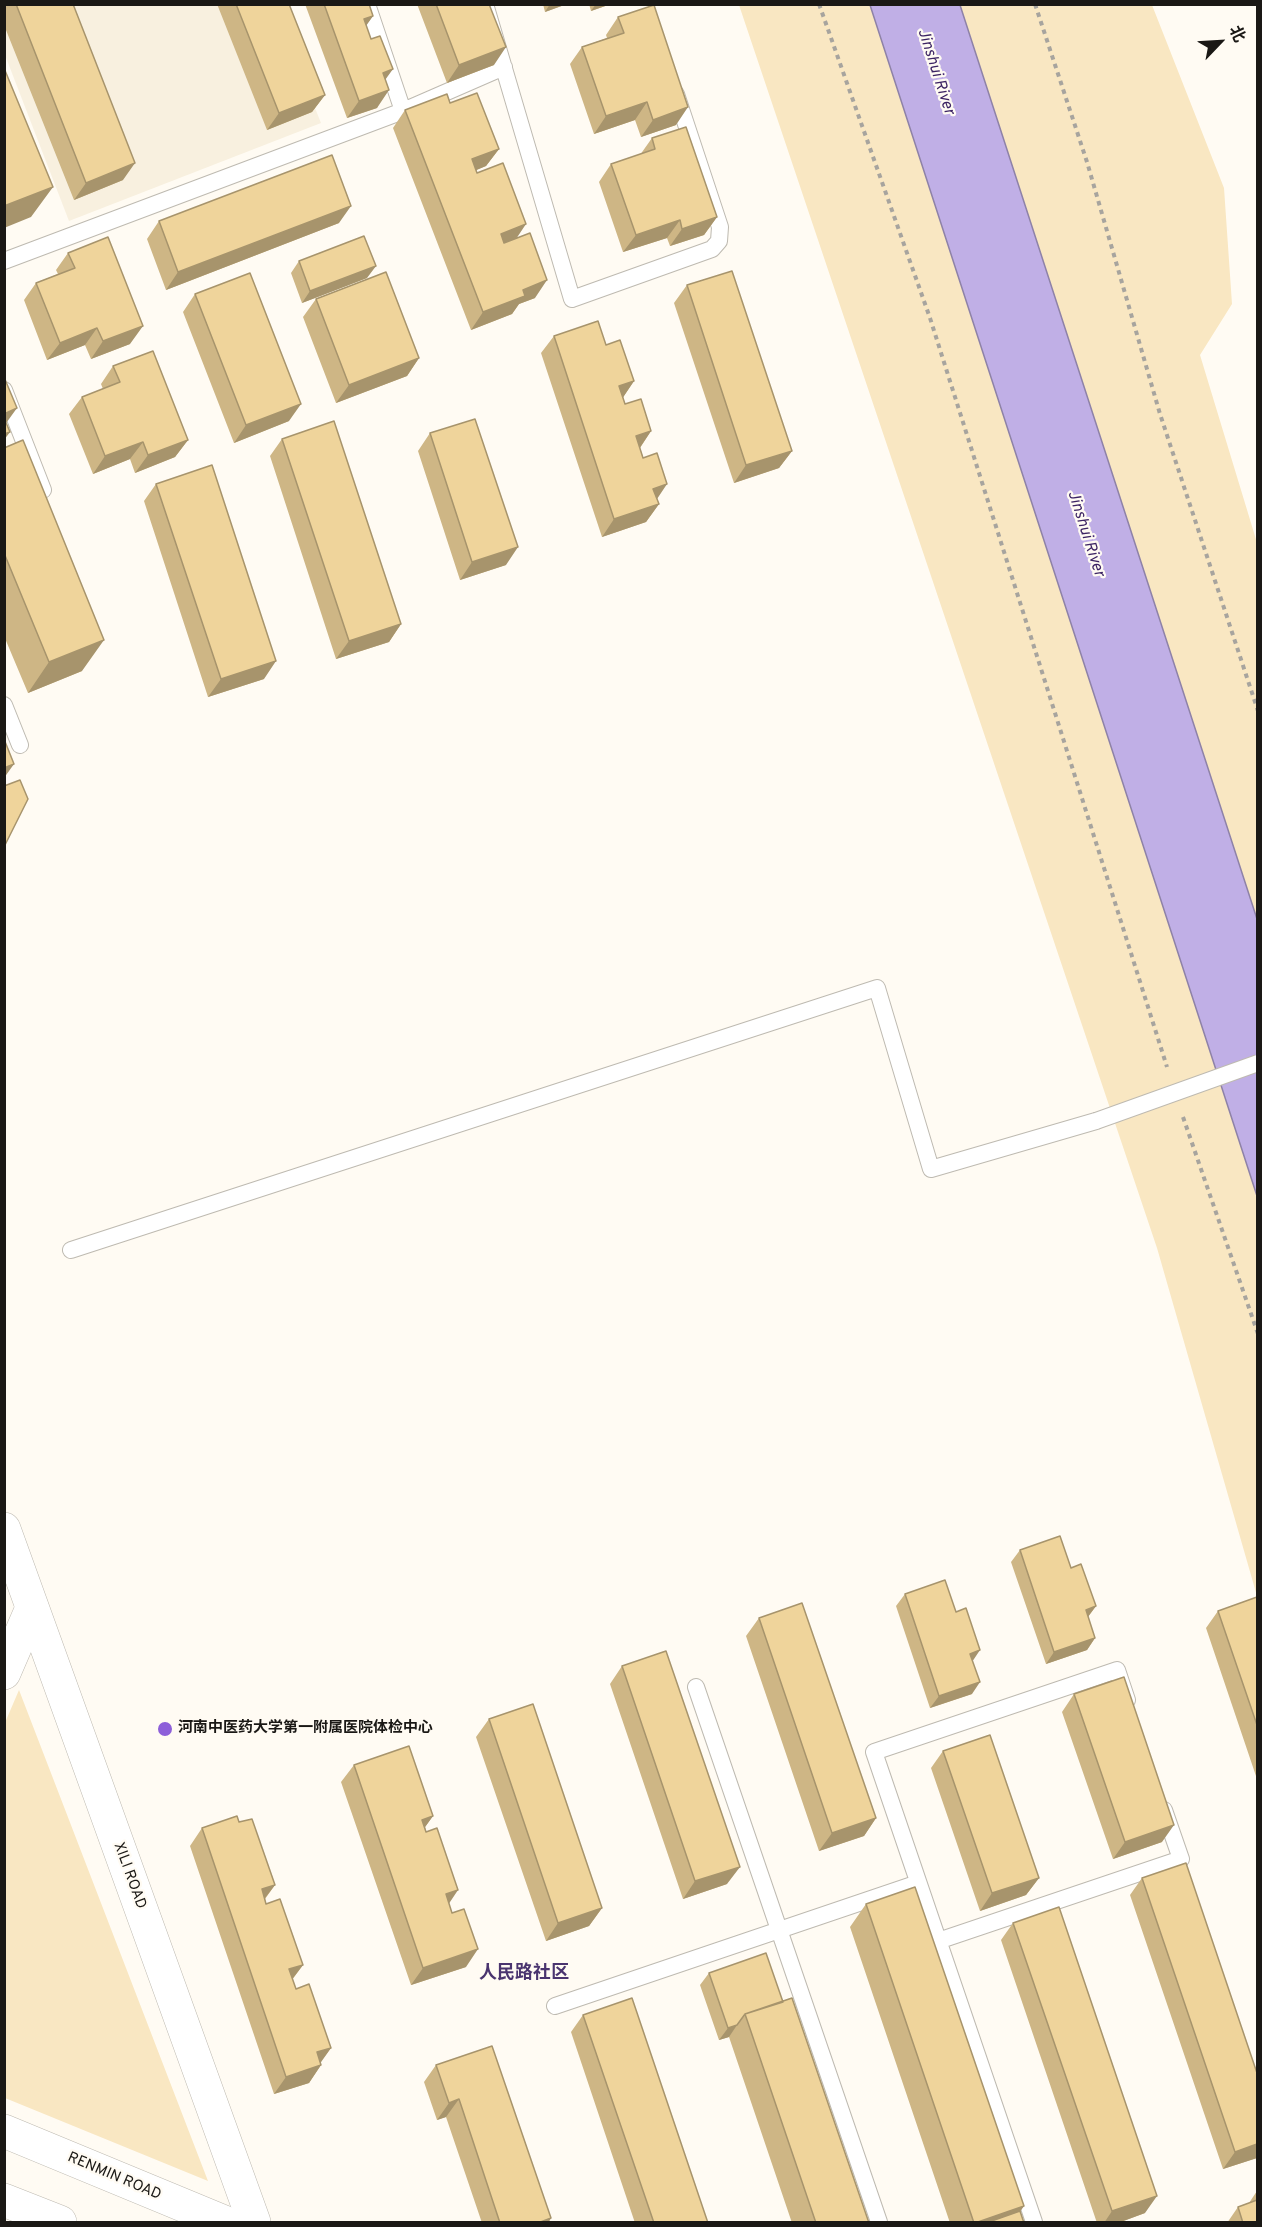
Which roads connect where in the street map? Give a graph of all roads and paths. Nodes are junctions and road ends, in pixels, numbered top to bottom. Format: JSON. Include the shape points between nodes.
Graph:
{"nodes":[{"id":1,"x":367,"y":4,"type":"edge"},
{"id":2,"x":485,"y":4,"type":"edge"},
{"id":3,"x":819,"y":4,"type":"edge"},
{"id":4,"x":1035,"y":4,"type":"edge"},
{"id":5,"x":504,"y":67,"type":"junction"},
{"id":6,"x":672,"y":82,"type":"edge"},
{"id":7,"x":403,"y":111,"type":"junction"},
{"id":8,"x":4,"y":261,"type":"edge"},
{"id":9,"x":4,"y":390,"type":"edge"},
{"id":10,"x":48,"y":505,"type":"edge"},
{"id":11,"x":4,"y":705,"type":"edge"},
{"id":12,"x":1257,"y":711,"type":"edge"},
{"id":13,"x":20,"y":745,"type":"dead end"},
{"id":14,"x":1257,"y":1063,"type":"edge"},
{"id":15,"x":1168,"y":1070,"type":"dead end"},
{"id":16,"x":1182,"y":1114,"type":"dead end"},
{"id":17,"x":71,"y":1250,"type":"dead end"},
{"id":18,"x":1257,"y":1334,"type":"edge"},
{"id":19,"x":4,"y":1529,"type":"edge"},
{"id":20,"x":32,"y":1608,"type":"junction"},
{"id":21,"x":4,"y":1673,"type":"edge"},
{"id":22,"x":696,"y":1687,"type":"dead end"},
{"id":23,"x":1132,"y":1714,"type":"edge"},
{"id":24,"x":1158,"y":1792,"type":"edge"},
{"id":25,"x":918,"y":1883,"type":"junction"},
{"id":26,"x":779,"y":1930,"type":"junction"},
{"id":27,"x":938,"y":1941,"type":"junction"},
{"id":28,"x":555,"y":2006,"type":"dead end"},
{"id":29,"x":4,"y":2131,"type":"edge"},
{"id":30,"x":4,"y":2200,"type":"edge"},
{"id":31,"x":60,"y":2223,"type":"edge"},
{"id":32,"x":224,"y":2223,"type":"edge"},
{"id":33,"x":254,"y":2223,"type":"edge"},
{"id":34,"x":879,"y":2223,"type":"edge"},
{"id":35,"x":1034,"y":2223,"type":"edge"}],
"edges":[{"from":1,"to":7,"type":"lane"},
{"from":2,"to":5,"type":"lane"},
{"from":3,"to":15,"type":"path","via":[[930,318]]},
{"from":4,"to":12,"type":"path","via":[[1087,162],[1160,414]]},
{"from":5,"to":6,"type":"lane","via":[[572,299],[712,249],[718,241],[720,227]]},
{"from":5,"to":7,"type":"lane"},
{"from":7,"to":8,"type":"lane"},
{"from":9,"to":10,"type":"lane"},
{"from":11,"to":13,"type":"lane"},
{"from":14,"to":17,"type":"lane","bridge":true,"via":[[1096,1121],[931,1169],[877,988]]},
{"from":16,"to":18,"type":"path"},
{"from":19,"to":20,"type":"street","name":"XILI ROAD"},
{"from":20,"to":21,"type":"street"},
{"from":20,"to":33,"type":"street","name":"XILI ROAD"},
{"from":22,"to":26,"type":"lane"},
{"from":23,"to":25,"type":"lane","via":[[1117,1670],[874,1752]]},
{"from":24,"to":27,"type":"lane","via":[[1181,1859]]},
{"from":25,"to":26,"type":"lane"},
{"from":25,"to":27,"type":"lane"},
{"from":26,"to":28,"type":"lane"},
{"from":26,"to":34,"type":"lane"},
{"from":27,"to":35,"type":"lane"},
{"from":29,"to":32,"type":"street","name":"RENMIN ROAD"},
{"from":30,"to":31,"type":"street"}]}
